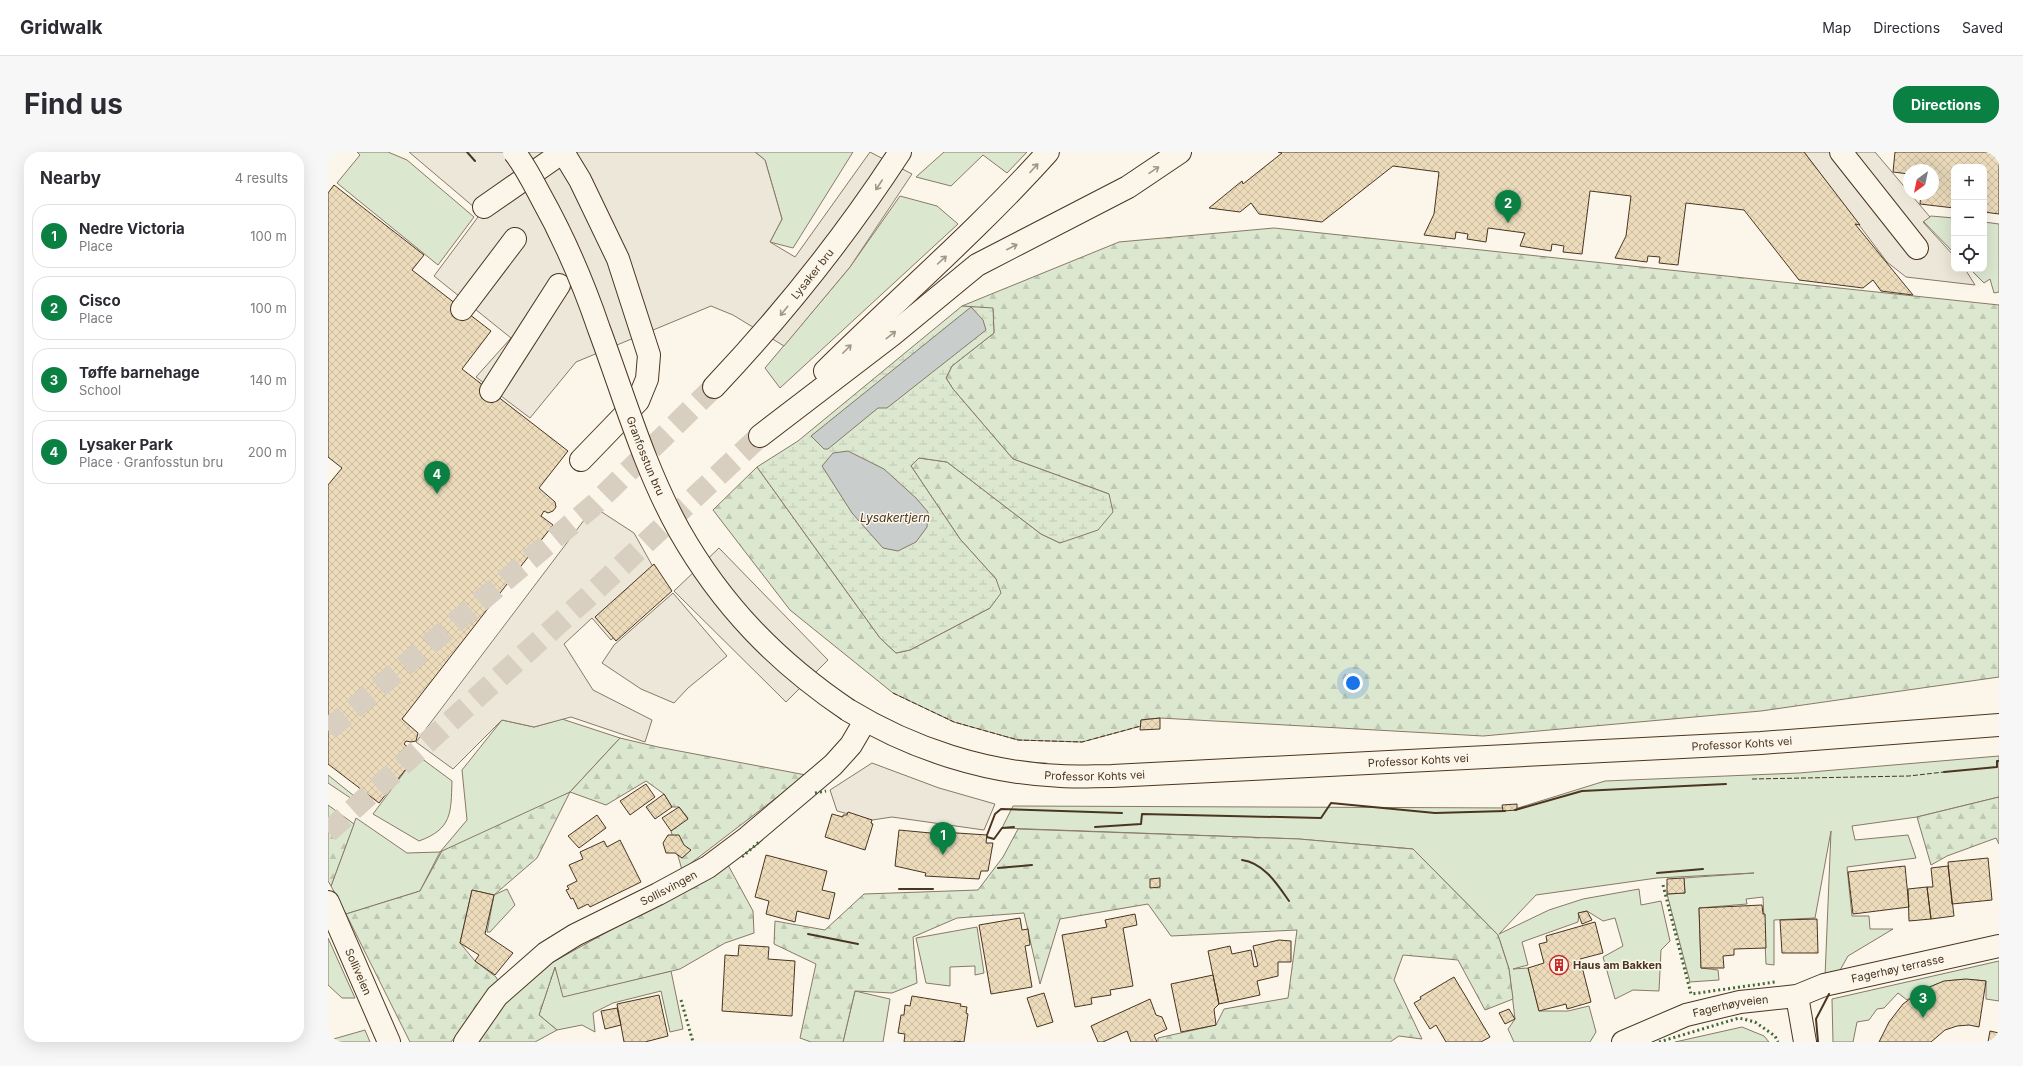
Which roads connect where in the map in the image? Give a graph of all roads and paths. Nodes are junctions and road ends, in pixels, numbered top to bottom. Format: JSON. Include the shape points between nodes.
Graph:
{"nodes":[{"id":1,"x":514,"y":152,"type":"edge"},
{"id":2,"x":563,"y":152,"type":"edge"},
{"id":3,"x":900,"y":152,"type":"edge"},
{"id":4,"x":1048,"y":152,"type":"edge"},
{"id":5,"x":1180,"y":152,"type":"edge"},
{"id":6,"x":1841,"y":152,"type":"edge"},
{"id":7,"x":484,"y":207,"type":"dead end"},
{"id":8,"x":515,"y":239,"type":"dead end"},
{"id":9,"x":1918,"y":248,"type":"dead end"},
{"id":10,"x":559,"y":285,"type":"dead end"},
{"id":11,"x":462,"y":309,"type":"dead end"},
{"id":12,"x":714,"y":387,"type":"tunnel mouth"},
{"id":13,"x":491,"y":391,"type":"dead end"},
{"id":14,"x":581,"y":460,"type":"dead end"},
{"id":15,"x":857,"y":716,"type":"junction"},
{"id":16,"x":1999,"y":725,"type":"edge"},
{"id":17,"x":328,"y":902,"type":"edge"},
{"id":18,"x":1999,"y":946,"type":"edge"},
{"id":19,"x":1797,"y":996,"type":"junction"},
{"id":20,"x":389,"y":1042,"type":"edge"},
{"id":21,"x":464,"y":1042,"type":"edge"},
{"id":22,"x":1623,"y":1042,"type":"edge"},
{"id":23,"x":1804,"y":1042,"type":"edge"}],
"edges":[{"from":1,"to":15,"type":"main road","name":"Granfosstun bru","bridge":true,"via":[[536,187],[569,252],[648,462],[679,529],[698,560],[744,622],[766,646],[793,670]]},
{"from":2,"to":7,"type":"main road"},
{"from":2,"to":14,"type":"main road","via":[[580,180],[618,259],[649,355],[647,379],[638,401]]},
{"from":3,"to":12,"type":"main road","name":"Lysaker bru","one_way":true,"via":[[824,261],[782,314]]},
{"from":4,"to":5,"type":"main road","one_way":true,"via":[[956,247],[879,317],[760,436],[892,335],[977,265],[1128,187]]},
{"from":6,"to":9,"type":"main road"},
{"from":8,"to":11,"type":"main road"},
{"from":10,"to":13,"type":"main road"},
{"from":15,"to":16,"type":"main road","name":"Professor Kohts vei","via":[[905,740],[941,754],[1018,772],[1061,776],[1112,776],[1761,744]]},
{"from":15,"to":21,"type":"main road","name":"Sollisvingen","via":[[851,745],[833,765],[748,837],[708,867],[575,935],[546,953],[497,996]]},
{"from":17,"to":20,"type":"main road","name":"Solliveien"},
{"from":18,"to":19,"type":"main road","name":"Fagerhøy terrasse","via":[[1848,982],[1824,985]]},
{"from":19,"to":22,"type":"main road","name":"Fagerhøyveien","via":[[1740,1002],[1686,1015]]},
{"from":19,"to":23,"type":"main road"}]}
